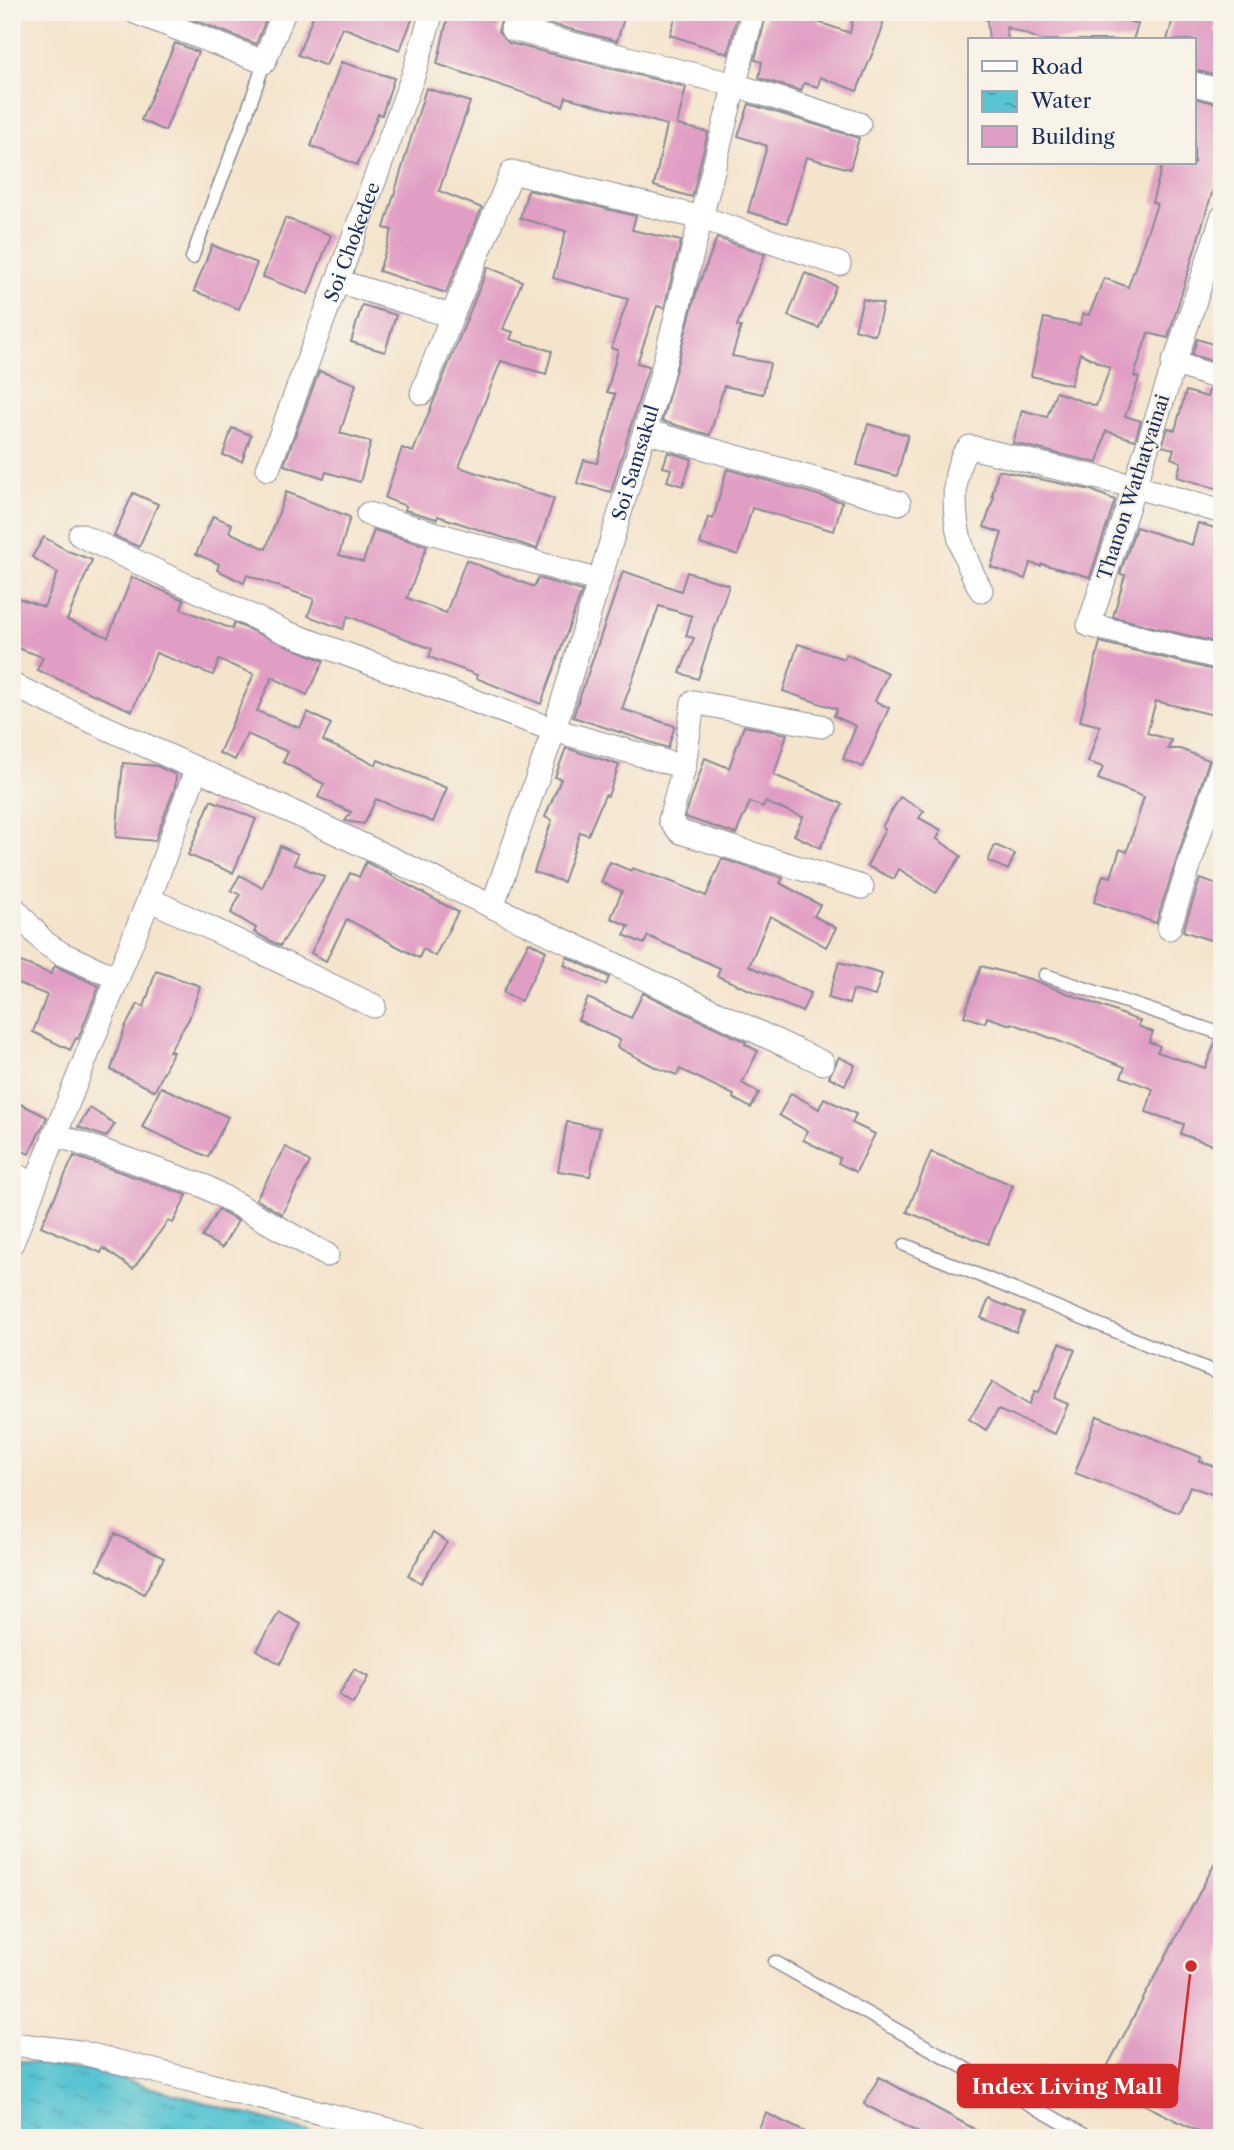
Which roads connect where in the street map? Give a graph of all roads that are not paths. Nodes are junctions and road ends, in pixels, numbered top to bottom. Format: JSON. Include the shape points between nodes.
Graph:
{"nodes":[{"id":1,"x":284,"y":12,"type":"edge"},
{"id":2,"x":432,"y":12,"type":"edge"},
{"id":3,"x":753,"y":12,"type":"edge"},
{"id":4,"x":135,"y":13,"type":"edge"},
{"id":5,"x":512,"y":29,"type":"dead end"},
{"id":6,"x":264,"y":62,"type":"junction"},
{"id":7,"x":1196,"y":84,"type":"edge"},
{"id":8,"x":735,"y":85,"type":"junction"},
{"id":9,"x":1222,"y":91,"type":"edge"},
{"id":10,"x":859,"y":124,"type":"dead end"},
{"id":11,"x":702,"y":218,"type":"junction"},
{"id":12,"x":1222,"y":219,"type":"edge"},
{"id":13,"x":192,"y":258,"type":"dead end"},
{"id":14,"x":839,"y":264,"type":"dead end"},
{"id":15,"x":1213,"y":271,"type":"edge"},
{"id":16,"x":337,"y":281,"type":"junction"},
{"id":17,"x":452,"y":316,"type":"junction"},
{"id":18,"x":1173,"y":363,"type":"junction"},
{"id":19,"x":1222,"y":379,"type":"edge"},
{"id":20,"x":422,"y":393,"type":"dead end"},
{"id":21,"x":645,"y":430,"type":"junction"},
{"id":22,"x":268,"y":469,"type":"dead end"},
{"id":23,"x":1133,"y":486,"type":"junction"},
{"id":24,"x":899,"y":503,"type":"dead end"},
{"id":25,"x":1222,"y":512,"type":"edge"},
{"id":26,"x":368,"y":514,"type":"dead end"},
{"id":27,"x":80,"y":535,"type":"dead end"},
{"id":28,"x":599,"y":581,"type":"junction"},
{"id":29,"x":981,"y":590,"type":"dead end"},
{"id":30,"x":1222,"y":658,"type":"edge"},
{"id":31,"x":12,"y":685,"type":"edge"},
{"id":32,"x":821,"y":726,"type":"dead end"},
{"id":33,"x":554,"y":730,"type":"junction"},
{"id":34,"x":1222,"y":764,"type":"edge"},
{"id":35,"x":684,"y":767,"type":"junction"},
{"id":36,"x":196,"y":770,"type":"junction"},
{"id":37,"x":862,"y":887,"type":"dead end"},
{"id":38,"x":149,"y":899,"type":"junction"},
{"id":39,"x":12,"y":906,"type":"edge"},
{"id":40,"x":492,"y":907,"type":"junction"},
{"id":41,"x":1169,"y":929,"type":"dead end"},
{"id":42,"x":1045,"y":975,"type":"dead end"},
{"id":43,"x":117,"y":978,"type":"junction"},
{"id":44,"x":374,"y":1006,"type":"dead end"},
{"id":45,"x":1222,"y":1034,"type":"edge"},
{"id":46,"x":823,"y":1063,"type":"dead end"},
{"id":47,"x":54,"y":1134,"type":"junction"},
{"id":48,"x":12,"y":1172,"type":"edge"},
{"id":49,"x":34,"y":1185,"type":"junction"},
{"id":50,"x":12,"y":1243,"type":"edge"},
{"id":51,"x":905,"y":1245,"type":"dead end"},
{"id":52,"x":327,"y":1255,"type":"dead end"},
{"id":53,"x":1222,"y":1375,"type":"edge"},
{"id":54,"x":775,"y":1962,"type":"dead end"},
{"id":55,"x":12,"y":2044,"type":"edge"},
{"id":56,"x":421,"y":2138,"type":"edge"},
{"id":57,"x":1090,"y":2138,"type":"edge"}],
"edges":[{"from":1,"to":6,"type":"street"},
{"from":2,"to":16,"type":"street","name":"Soi Chokedee"},
{"from":3,"to":8,"type":"street","name":"Soi Samsakul"},
{"from":4,"to":6,"type":"street"},
{"from":5,"to":8,"type":"street"},
{"from":6,"to":13,"type":"lane"},
{"from":7,"to":9,"type":"street"},
{"from":8,"to":10,"type":"street"},
{"from":8,"to":11,"type":"street","name":"Soi Samsakul"},
{"from":11,"to":14,"type":"street"},
{"from":11,"to":17,"type":"street","via":[[512,172]]},
{"from":11,"to":21,"type":"street","name":"Soi Samsakul"},
{"from":12,"to":15,"type":"street","name":"Thanon Wathatyainai"},
{"from":15,"to":18,"type":"street","name":"Thanon Wathatyainai"},
{"from":16,"to":17,"type":"street"},
{"from":16,"to":22,"type":"street","name":"Soi Chokedee"},
{"from":17,"to":20,"type":"street"},
{"from":18,"to":19,"type":"street"},
{"from":18,"to":23,"type":"street","name":"Thanon Wathatyainai"},
{"from":21,"to":24,"type":"street"},
{"from":21,"to":28,"type":"street","name":"Soi Samsakul"},
{"from":23,"to":25,"type":"street"},
{"from":23,"to":29,"type":"street","via":[[970,447],[958,467],[953,510],[964,559]]},
{"from":23,"to":30,"type":"street","name":"Thanon Wathatyainai","via":[[1089,625]]},
{"from":26,"to":28,"type":"street"},
{"from":27,"to":33,"type":"street","via":[[285,632]]},
{"from":28,"to":33,"type":"street","name":"Soi Samsakul"},
{"from":31,"to":36,"type":"street"},
{"from":32,"to":35,"type":"street","via":[[693,702]]},
{"from":33,"to":35,"type":"street"},
{"from":33,"to":40,"type":"street","name":"Soi Samsakul"},
{"from":34,"to":41,"type":"street"},
{"from":35,"to":37,"type":"street","via":[[670,820],[680,831]]},
{"from":36,"to":38,"type":"street"},
{"from":36,"to":40,"type":"street"},
{"from":38,"to":43,"type":"street"},
{"from":38,"to":44,"type":"street"},
{"from":39,"to":43,"type":"street","via":[[45,943]]},
{"from":40,"to":46,"type":"street"},
{"from":42,"to":45,"type":"lane"},
{"from":43,"to":47,"type":"street"},
{"from":47,"to":49,"type":"street"},
{"from":47,"to":52,"type":"street","via":[[204,1186]]},
{"from":48,"to":49,"type":"street"},
{"from":49,"to":50,"type":"street"},
{"from":51,"to":53,"type":"lane"},
{"from":54,"to":57,"type":"lane"},
{"from":55,"to":56,"type":"street","via":[[79,2052]]}]}
